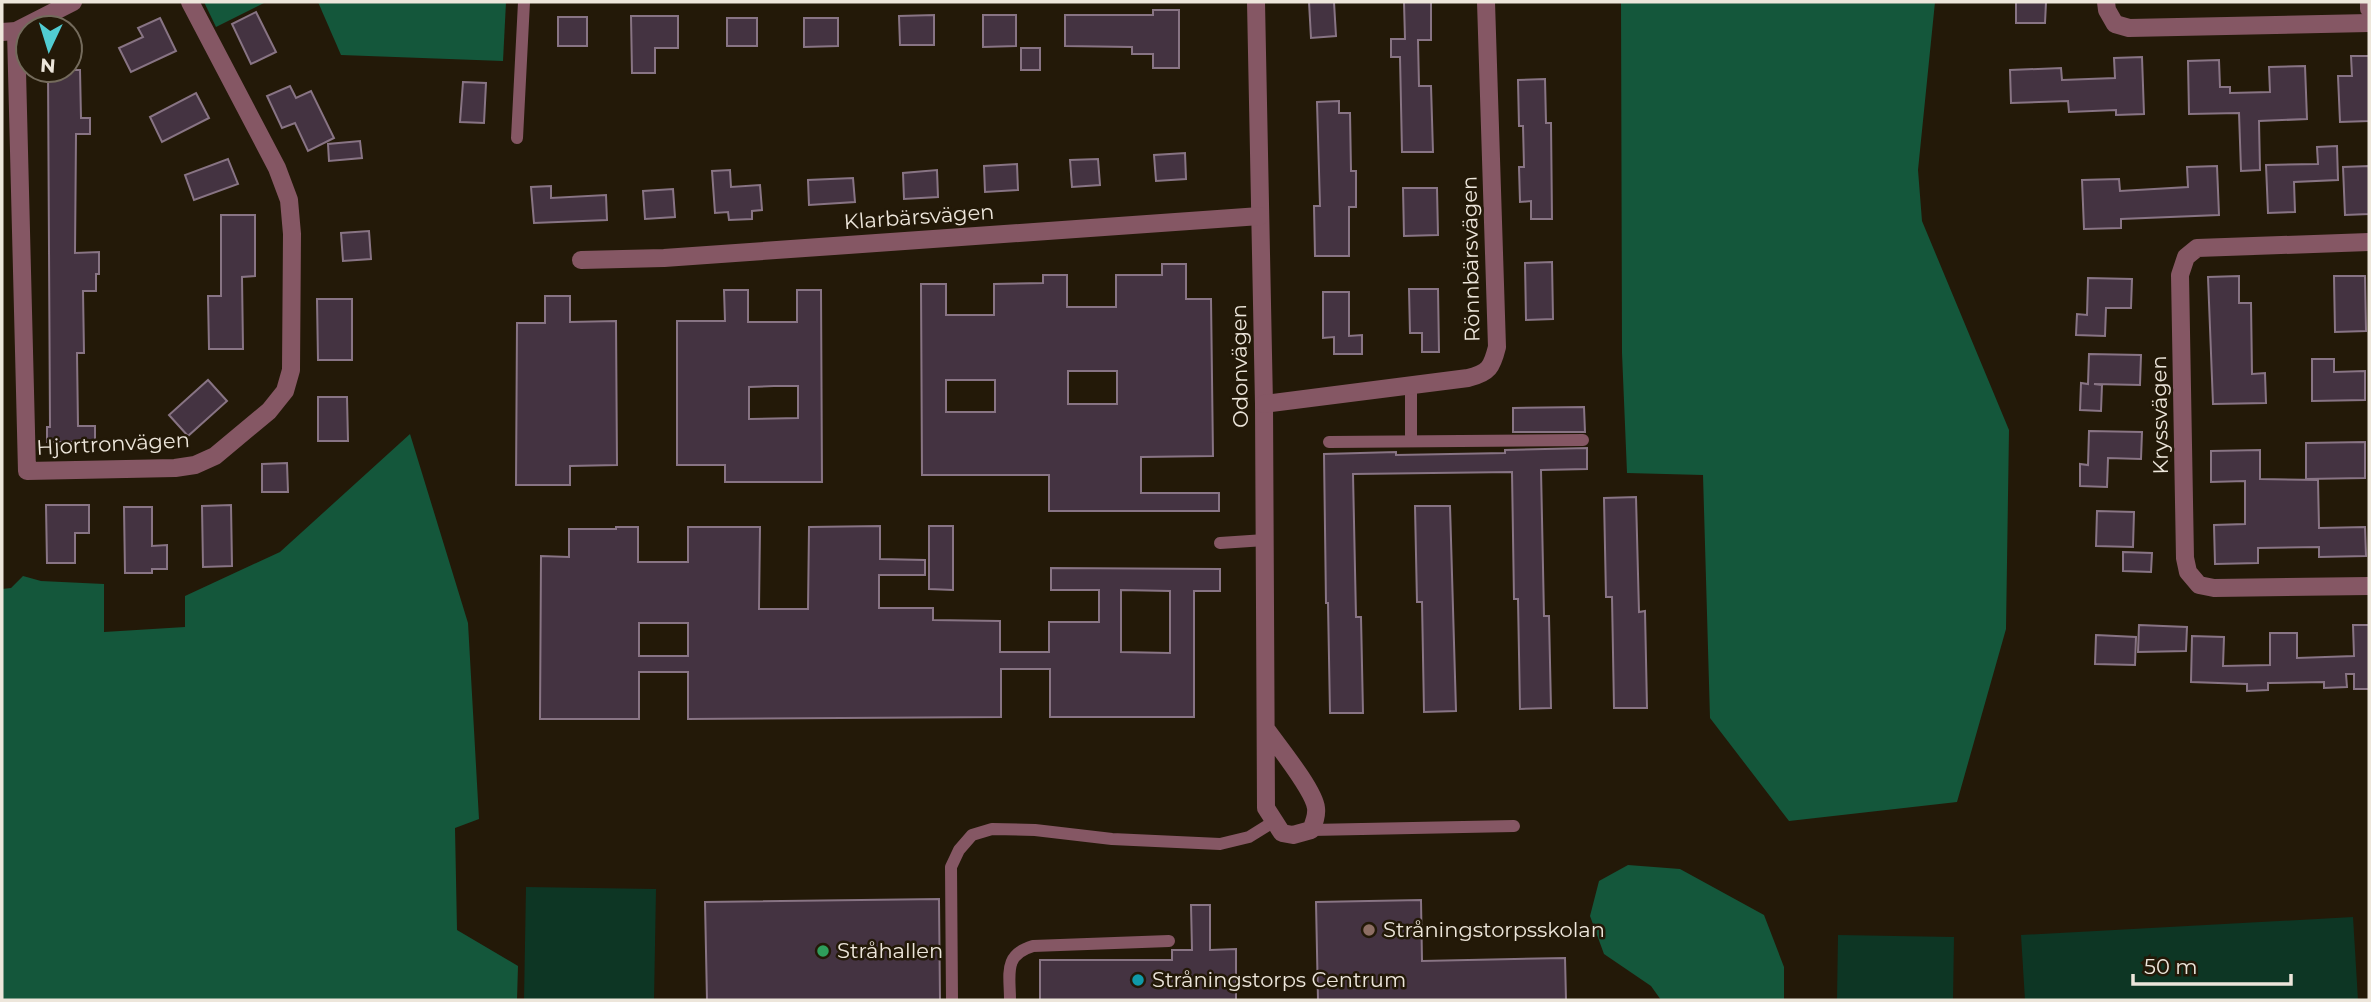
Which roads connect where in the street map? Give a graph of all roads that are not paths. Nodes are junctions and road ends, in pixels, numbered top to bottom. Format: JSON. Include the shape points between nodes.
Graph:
{"nodes":[{"id":1,"x":73,"y":2,"type":"edge"},
{"id":2,"x":190,"y":2,"type":"edge"},
{"id":3,"x":524,"y":2,"type":"edge"},
{"id":4,"x":1256,"y":2,"type":"edge"},
{"id":5,"x":1486,"y":2,"type":"edge"},
{"id":6,"x":2106,"y":2,"type":"edge"},
{"id":7,"x":2369,"y":2,"type":"edge"},
{"id":8,"x":2369,"y":9,"type":"edge"},
{"id":9,"x":2369,"y":23,"type":"edge"},
{"id":10,"x":9,"y":32,"type":"edge"},
{"id":11,"x":517,"y":138,"type":"dead end"},
{"id":12,"x":1260,"y":216,"type":"junction"},
{"id":13,"x":2369,"y":242,"type":"edge"},
{"id":14,"x":582,"y":260,"type":"dead end"},
{"id":15,"x":1411,"y":386,"type":"junction"},
{"id":16,"x":1264,"y":404,"type":"junction"},
{"id":17,"x":1583,"y":440,"type":"dead end"},
{"id":18,"x":1411,"y":441,"type":"junction"},
{"id":19,"x":1329,"y":442,"type":"dead end"},
{"id":20,"x":1265,"y":540,"type":"junction"},
{"id":21,"x":1220,"y":543,"type":"dead end"},
{"id":22,"x":2369,"y":586,"type":"edge"},
{"id":23,"x":1266,"y":729,"type":"junction"},
{"id":24,"x":1273,"y":822,"type":"junction"},
{"id":25,"x":1514,"y":826,"type":"dead end"},
{"id":26,"x":1311,"y":830,"type":"junction"},
{"id":27,"x":1169,"y":941,"type":"dead end"},
{"id":28,"x":952,"y":1000,"type":"edge"},
{"id":29,"x":1010,"y":1000,"type":"edge"}],
"edges":[{"from":1,"to":10,"type":"street"},
{"from":2,"to":10,"type":"street","name":"Hjortronvägen","via":[[277,168],[289,200],[292,234],[291,370],[285,391],[269,411],[215,456],[195,466],[27,471]]},
{"from":3,"to":11,"type":"lane"},
{"from":4,"to":12,"type":"street","name":"Odonvägen"},
{"from":5,"to":15,"type":"street","name":"Rönnbärsvägen","via":[[1497,347],[1493,365],[1482,375]]},
{"from":6,"to":9,"type":"street","via":[[2115,24],[2129,28]]},
{"from":7,"to":8,"type":"street"},
{"from":12,"to":14,"type":"street","name":"Klarbärsvägen"},
{"from":12,"to":16,"type":"street","name":"Odonvägen"},
{"from":13,"to":22,"type":"street","name":"Kryssvägen","via":[[2197,248],[2186,257],[2180,275],[2188,572],[2199,586],[2214,588]]},
{"from":15,"to":16,"type":"street","name":"Rönnbärsvägen"},
{"from":15,"to":18,"type":"lane"},
{"from":16,"to":20,"type":"street","name":"Odonvägen"},
{"from":17,"to":18,"type":"lane"},
{"from":18,"to":19,"type":"lane"},
{"from":20,"to":21,"type":"lane"},
{"from":20,"to":23,"type":"street","name":"Odonvägen"},
{"from":23,"to":24,"type":"street","name":"Odonvägen","via":[[1266,808]]},
{"from":23,"to":26,"type":"street","via":[[1310,792],[1316,806]]},
{"from":24,"to":26,"type":"street","via":[[1282,833]]},
{"from":24,"to":28,"type":"lane","via":[[1249,837],[1220,844],[1035,830],[992,829],[972,835],[951,867]]},
{"from":25,"to":26,"type":"lane"},
{"from":27,"to":29,"type":"lane","via":[[1018,950],[1010,967]]}]}
